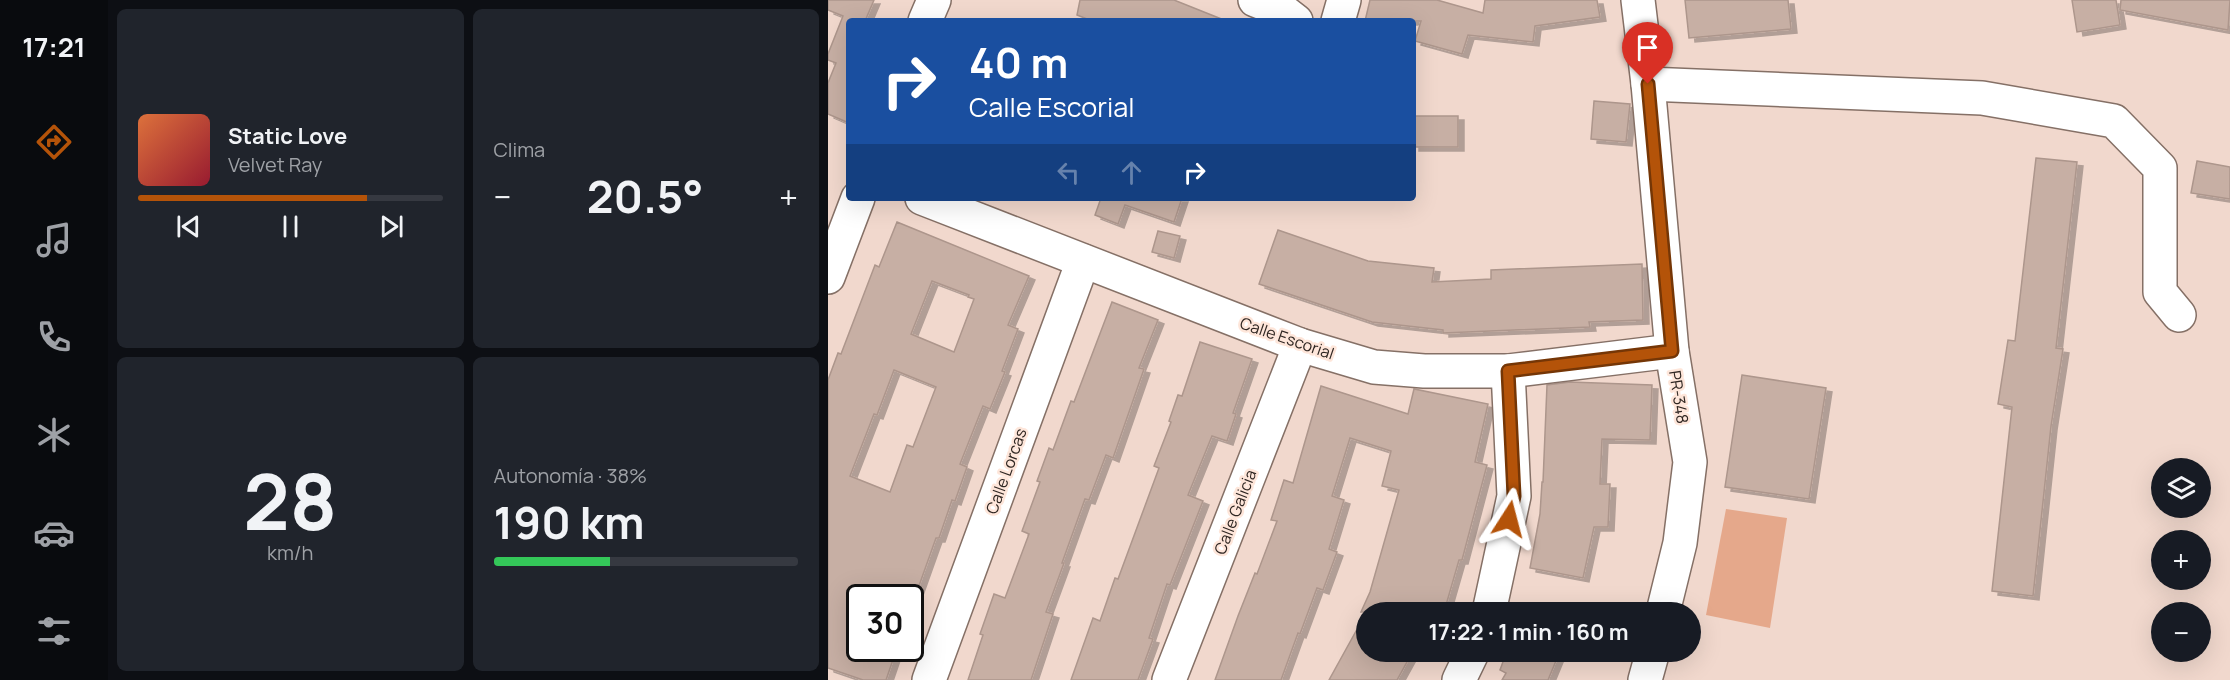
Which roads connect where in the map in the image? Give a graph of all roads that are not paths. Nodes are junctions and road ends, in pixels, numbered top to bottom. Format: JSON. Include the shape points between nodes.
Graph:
{"nodes":[{"id":1,"x":934,"y":0,"type":"edge"},
{"id":2,"x":1255,"y":0,"type":"edge"},
{"id":3,"x":1344,"y":0,"type":"edge"},
{"id":4,"x":1638,"y":0,"type":"edge"},
{"id":5,"x":926,"y":18,"type":"edge"},
{"id":6,"x":1292,"y":18,"type":"edge"},
{"id":7,"x":1339,"y":18,"type":"edge"},
{"id":8,"x":1648,"y":84,"type":"junction"},
{"id":9,"x":857,"y":201,"type":"edge"},
{"id":10,"x":930,"y":201,"type":"edge"},
{"id":11,"x":1083,"y":261,"type":"junction"},
{"id":12,"x":828,"y":278,"type":"edge"},
{"id":13,"x":2179,"y":315,"type":"dead end"},
{"id":14,"x":1300,"y":345,"type":"junction"},
{"id":15,"x":1672,"y":351,"type":"junction"},
{"id":16,"x":1508,"y":371,"type":"junction"},
{"id":17,"x":1492,"y":602,"type":"edge"},
{"id":18,"x":1665,"y":602,"type":"edge"},
{"id":19,"x":1468,"y":662,"type":"edge"},
{"id":20,"x":1650,"y":662,"type":"edge"},
{"id":21,"x":929,"y":680,"type":"edge"},
{"id":22,"x":1169,"y":680,"type":"edge"},
{"id":23,"x":1460,"y":680,"type":"edge"},
{"id":24,"x":1646,"y":680,"type":"edge"}],
"edges":[{"from":1,"to":5,"type":"street"},
{"from":2,"to":6,"type":"street"},
{"from":3,"to":7,"type":"street"},
{"from":4,"to":8,"type":"street","name":"PR-348","number":"PR-348"},
{"from":8,"to":13,"type":"street","via":[[1982,98],[2114,121],[2160,168],[2160,292]]},
{"from":8,"to":15,"type":"street","name":"PR-348","number":"PR-348"},
{"from":9,"to":12,"type":"street"},
{"from":10,"to":11,"type":"street","name":"Calle Escorial"},
{"from":11,"to":14,"type":"street","name":"Calle Escorial"},
{"from":11,"to":21,"type":"street","name":"Calle Lorcas"},
{"from":14,"to":16,"type":"street","name":"Calle Escorial","via":[[1374,367]]},
{"from":14,"to":22,"type":"street","name":"Calle Galicia"},
{"from":15,"to":16,"type":"street","name":"Calle Escorial"},
{"from":15,"to":18,"type":"street","name":"PR-348","number":"PR-348","via":[[1690,462],[1680,543]]},
{"from":16,"to":17,"type":"street","via":[[1514,496]]},
{"from":19,"to":23,"type":"street"},
{"from":20,"to":24,"type":"street"}]}
